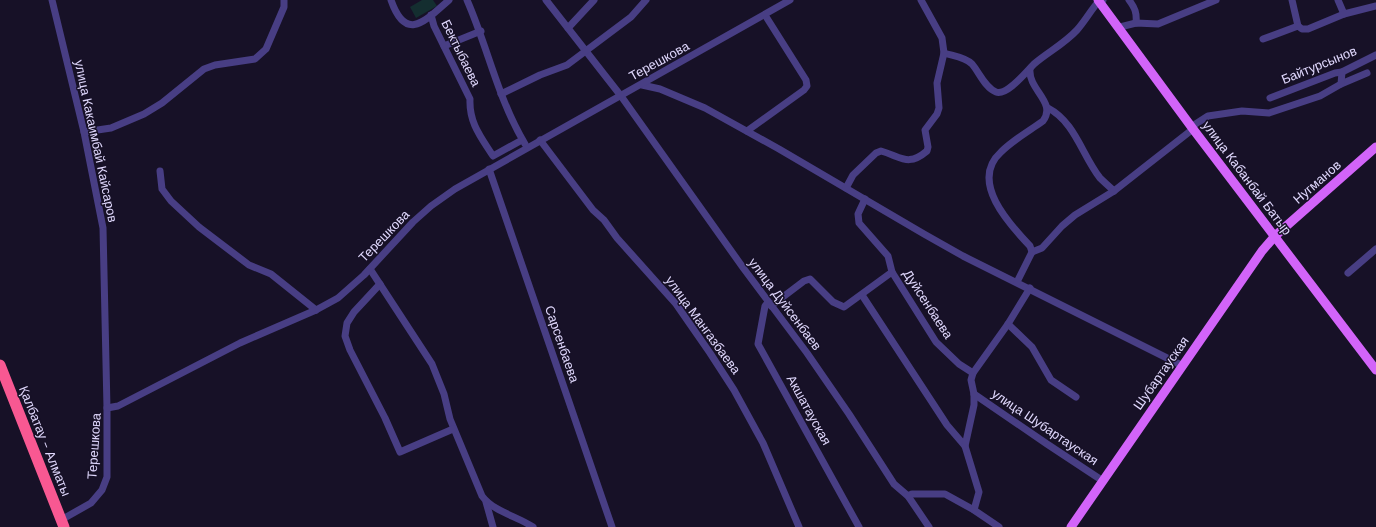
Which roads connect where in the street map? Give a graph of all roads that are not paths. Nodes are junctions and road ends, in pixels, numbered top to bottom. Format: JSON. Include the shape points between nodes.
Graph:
{"nodes":[{"id":1,"x":52,"y":0,"type":"edge"},
{"id":2,"x":284,"y":0,"type":"edge"},
{"id":3,"x":391,"y":0,"type":"edge"},
{"id":4,"x":449,"y":0,"type":"edge"},
{"id":5,"x":467,"y":0,"type":"edge"},
{"id":6,"x":546,"y":0,"type":"edge"},
{"id":7,"x":594,"y":0,"type":"edge"},
{"id":8,"x":646,"y":0,"type":"edge"},
{"id":9,"x":790,"y":0,"type":"edge"},
{"id":10,"x":922,"y":0,"type":"edge"},
{"id":11,"x":1100,"y":0,"type":"edge"},
{"id":12,"x":1129,"y":0,"type":"edge"},
{"id":13,"x":1216,"y":0,"type":"edge"},
{"id":14,"x":1292,"y":0,"type":"edge"},
{"id":15,"x":1338,"y":0,"type":"edge"},
{"id":16,"x":1376,"y":6,"type":"edge"},
{"id":17,"x":1344,"y":14,"type":"junction"},
{"id":18,"x":765,"y":15,"type":"junction"},
{"id":19,"x":431,"y":16,"type":"junction"},
{"id":20,"x":1136,"y":23,"type":"junction"},
{"id":21,"x":1298,"y":26,"type":"junction"},
{"id":22,"x":568,"y":28,"type":"junction"},
{"id":23,"x":1120,"y":28,"type":"junction"},
{"id":24,"x":481,"y":31,"type":"junction"},
{"id":25,"x":1263,"y":39,"type":"dead end"},
{"id":26,"x":444,"y":46,"type":"junction"},
{"id":27,"x":586,"y":52,"type":"junction"},
{"id":28,"x":944,"y":53,"type":"junction"},
{"id":29,"x":1376,"y":55,"type":"edge"},
{"id":30,"x":1030,"y":69,"type":"junction"},
{"id":31,"x":1342,"y":72,"type":"junction"},
{"id":32,"x":1367,"y":73,"type":"dead end"},
{"id":33,"x":1341,"y":84,"type":"junction"},
{"id":34,"x":642,"y":85,"type":"junction"},
{"id":35,"x":501,"y":94,"type":"junction"},
{"id":36,"x":621,"y":96,"type":"junction"},
{"id":37,"x":1270,"y":98,"type":"dead end"},
{"id":38,"x":1048,"y":108,"type":"junction"},
{"id":39,"x":1192,"y":128,"type":"junction"},
{"id":40,"x":747,"y":131,"type":"junction"},
{"id":41,"x":84,"y":132,"type":"junction"},
{"id":42,"x":522,"y":140,"type":"junction"},
{"id":43,"x":540,"y":140,"type":"junction"},
{"id":44,"x":1376,"y":147,"type":"edge"},
{"id":45,"x":527,"y":148,"type":"junction"},
{"id":46,"x":489,"y":169,"type":"junction"},
{"id":47,"x":160,"y":171,"type":"dead end"},
{"id":48,"x":846,"y":188,"type":"junction"},
{"id":49,"x":1114,"y":191,"type":"junction"},
{"id":50,"x":864,"y":199,"type":"junction"},
{"id":51,"x":1275,"y":236,"type":"junction"},
{"id":52,"x":1376,"y":249,"type":"edge"},
{"id":53,"x":1032,"y":252,"type":"junction"},
{"id":54,"x":370,"y":268,"type":"junction"},
{"id":55,"x":892,"y":272,"type":"junction"},
{"id":56,"x":1348,"y":273,"type":"dead end"},
{"id":57,"x":1018,"y":282,"type":"junction"},
{"id":58,"x":380,"y":284,"type":"junction"},
{"id":59,"x":1030,"y":288,"type":"junction"},
{"id":60,"x":862,"y":295,"type":"junction"},
{"id":61,"x":769,"y":304,"type":"junction"},
{"id":62,"x":316,"y":310,"type":"junction"},
{"id":63,"x":1008,"y":324,"type":"junction"},
{"id":64,"x":0,"y":364,"type":"edge"},
{"id":65,"x":1183,"y":366,"type":"junction"},
{"id":66,"x":1376,"y":370,"type":"edge"},
{"id":67,"x":973,"y":373,"type":"junction"},
{"id":68,"x":974,"y":394,"type":"junction"},
{"id":69,"x":1076,"y":397,"type":"dead end"},
{"id":70,"x":107,"y":408,"type":"junction"},
{"id":71,"x":453,"y":429,"type":"junction"},
{"id":72,"x":965,"y":446,"type":"junction"},
{"id":73,"x":1103,"y":480,"type":"junction"},
{"id":74,"x":908,"y":496,"type":"junction"},
{"id":75,"x":486,"y":502,"type":"junction"},
{"id":76,"x":974,"y":510,"type":"junction"},
{"id":77,"x":62,"y":523,"type":"edge"},
{"id":78,"x":493,"y":527,"type":"edge"},
{"id":79,"x":533,"y":527,"type":"edge"},
{"id":80,"x":612,"y":527,"type":"edge"},
{"id":81,"x":799,"y":527,"type":"edge"},
{"id":82,"x":859,"y":527,"type":"edge"},
{"id":83,"x":929,"y":527,"type":"edge"},
{"id":84,"x":999,"y":527,"type":"edge"},
{"id":85,"x":1071,"y":527,"type":"edge"}],
"edges":[{"from":1,"to":41,"type":"street","name":"улица Какаимбай Кайсаров"},
{"from":2,"to":41,"type":"street","via":[[284,7],[266,50],[255,59],[204,69],[144,114],[111,128]]},
{"from":3,"to":19,"type":"street","via":[[402,21],[407,25],[416,25]]},
{"from":4,"to":19,"type":"street"},
{"from":5,"to":24,"type":"street"},
{"from":6,"to":22,"type":"street"},
{"from":7,"to":22,"type":"street"},
{"from":8,"to":27,"type":"street","via":[[630,17]]},
{"from":9,"to":18,"type":"street","name":"Терешкова"},
{"from":10,"to":28,"type":"street","via":[[942,38]]},
{"from":11,"to":23,"type":"main road","name":"улица Кабанбай Батыр"},
{"from":11,"to":30,"type":"street","via":[[1061,46]]},
{"from":12,"to":20,"type":"street","via":[[1135,7]]},
{"from":13,"to":20,"type":"street","via":[[1158,24]]},
{"from":14,"to":21,"type":"street"},
{"from":15,"to":17,"type":"street"},
{"from":16,"to":17,"type":"street"},
{"from":17,"to":21,"type":"street","via":[[1308,29]]},
{"from":18,"to":34,"type":"street","name":"Терешкова"},
{"from":18,"to":40,"type":"street","via":[[806,80],[807,86]]},
{"from":19,"to":26,"type":"street","name":"Бектыбаева"},
{"from":20,"to":23,"type":"street"},
{"from":21,"to":25,"type":"street"},
{"from":22,"to":27,"type":"street"},
{"from":23,"to":39,"type":"main road","name":"улица Кабанбай Батыр"},
{"from":24,"to":26,"type":"street"},
{"from":24,"to":35,"type":"street","via":[[493,76]]},
{"from":26,"to":42,"type":"street","name":"Бектыбаева","via":[[470,99],[474,126],[493,156]]},
{"from":27,"to":35,"type":"street","via":[[567,65]]},
{"from":27,"to":36,"type":"street"},
{"from":28,"to":30,"type":"street","via":[[963,58],[971,64],[986,84],[996,92],[1010,88]]},
{"from":28,"to":48,"type":"street","via":[[937,83],[939,108],[925,130],[927,151],[914,160],[907,161],[881,151],[876,152],[854,174]]},
{"from":29,"to":31,"type":"street","name":"Байтурсынов"},
{"from":30,"to":38,"type":"street","via":[[1029,77]]},
{"from":31,"to":33,"type":"street"},
{"from":31,"to":37,"type":"street","name":"Байтурсынов","via":[[1334,72]]},
{"from":32,"to":33,"type":"street"},
{"from":33,"to":39,"type":"street","via":[[1320,96],[1276,111],[1242,111],[1208,116]]},
{"from":34,"to":36,"type":"street","name":"Терешкова"},
{"from":34,"to":40,"type":"street","via":[[683,98]]},
{"from":35,"to":42,"type":"street"},
{"from":36,"to":43,"type":"street","name":"Терешкова"},
{"from":36,"to":61,"type":"street","name":"улица Дуйсенбаев"},
{"from":38,"to":49,"type":"street","via":[[1058,113],[1068,124],[1100,178]]},
{"from":38,"to":53,"type":"street","via":[[1043,121],[1000,152],[990,174],[989,185],[1003,215],[1030,246]]},
{"from":39,"to":49,"type":"street"},
{"from":39,"to":51,"type":"main road","name":"улица Кабанбай Батыр"},
{"from":40,"to":48,"type":"street"},
{"from":41,"to":70,"type":"street","name":"улица Какаимбай Кайсаров","via":[[103,228]]},
{"from":42,"to":45,"type":"street"},
{"from":43,"to":45,"type":"street","name":"Терешкова"},
{"from":43,"to":81,"type":"street","name":"улица Мангазбаева","via":[[593,210],[676,304],[710,353],[763,443]]},
{"from":44,"to":51,"type":"main road","name":"Нугманов"},
{"from":45,"to":46,"type":"street","name":"Терешкова"},
{"from":46,"to":54,"type":"street","name":"Терешкова","via":[[431,206]]},
{"from":46,"to":80,"type":"street","name":"Сарсенбаева"},
{"from":47,"to":62,"type":"street","via":[[165,195],[193,222],[249,265],[271,274]]},
{"from":48,"to":50,"type":"street"},
{"from":49,"to":53,"type":"street","via":[[1075,215],[1042,248]]},
{"from":50,"to":55,"type":"street","name":"Дуйсенбаева","via":[[858,214],[859,223],[888,256]]},
{"from":50,"to":57,"type":"street","via":[[930,238]]},
{"from":51,"to":65,"type":"main road","name":"Шубартауская","via":[[1235,288]]},
{"from":51,"to":66,"type":"main road","name":"улица Кабанбай Батыр"},
{"from":52,"to":56,"type":"street"},
{"from":53,"to":57,"type":"street"},
{"from":54,"to":58,"type":"street"},
{"from":54,"to":62,"type":"street","name":"Терешкова","via":[[338,298]]},
{"from":55,"to":60,"type":"street"},
{"from":55,"to":67,"type":"street","name":"Дуйсенбаева","via":[[936,342],[959,364]]},
{"from":57,"to":59,"type":"street"},
{"from":58,"to":71,"type":"street","via":[[432,364],[444,394]]},
{"from":58,"to":71,"type":"street","via":[[354,312],[347,323],[345,336],[400,452]]},
{"from":59,"to":63,"type":"street"},
{"from":59,"to":65,"type":"street"},
{"from":60,"to":61,"type":"street","via":[[844,307],[833,302],[810,279],[804,280]]},
{"from":60,"to":72,"type":"street","via":[[947,425]]},
{"from":61,"to":74,"type":"street","name":"улица Дуйсенбаев","via":[[807,353],[894,484]]},
{"from":61,"to":82,"type":"street","name":"Акшатауская","via":[[765,306],[758,344]]},
{"from":62,"to":70,"type":"street","name":"Терешкова","via":[[240,343],[118,406]]},
{"from":63,"to":67,"type":"street"},
{"from":63,"to":69,"type":"street","via":[[1032,347],[1051,380]]},
{"from":64,"to":77,"type":"highway","name":"Қалбатау - Алматы"},
{"from":65,"to":73,"type":"main road","name":"Шубартауская"},
{"from":67,"to":68,"type":"street","via":[[971,380]]},
{"from":68,"to":72,"type":"street"},
{"from":68,"to":73,"type":"street","name":"улица Шубартауская"},
{"from":70,"to":77,"type":"street","name":"Терешкова","via":[[106,476],[102,490],[90,503]]},
{"from":71,"to":75,"type":"street"},
{"from":72,"to":76,"type":"street","via":[[967,460],[975,474],[979,492]]},
{"from":73,"to":85,"type":"main road","name":"Шубартауская"},
{"from":74,"to":76,"type":"street","via":[[944,494]]},
{"from":74,"to":83,"type":"street","name":"улица Дуйсенбаев"},
{"from":75,"to":78,"type":"street"},
{"from":75,"to":79,"type":"street"},
{"from":76,"to":84,"type":"street"}]}
